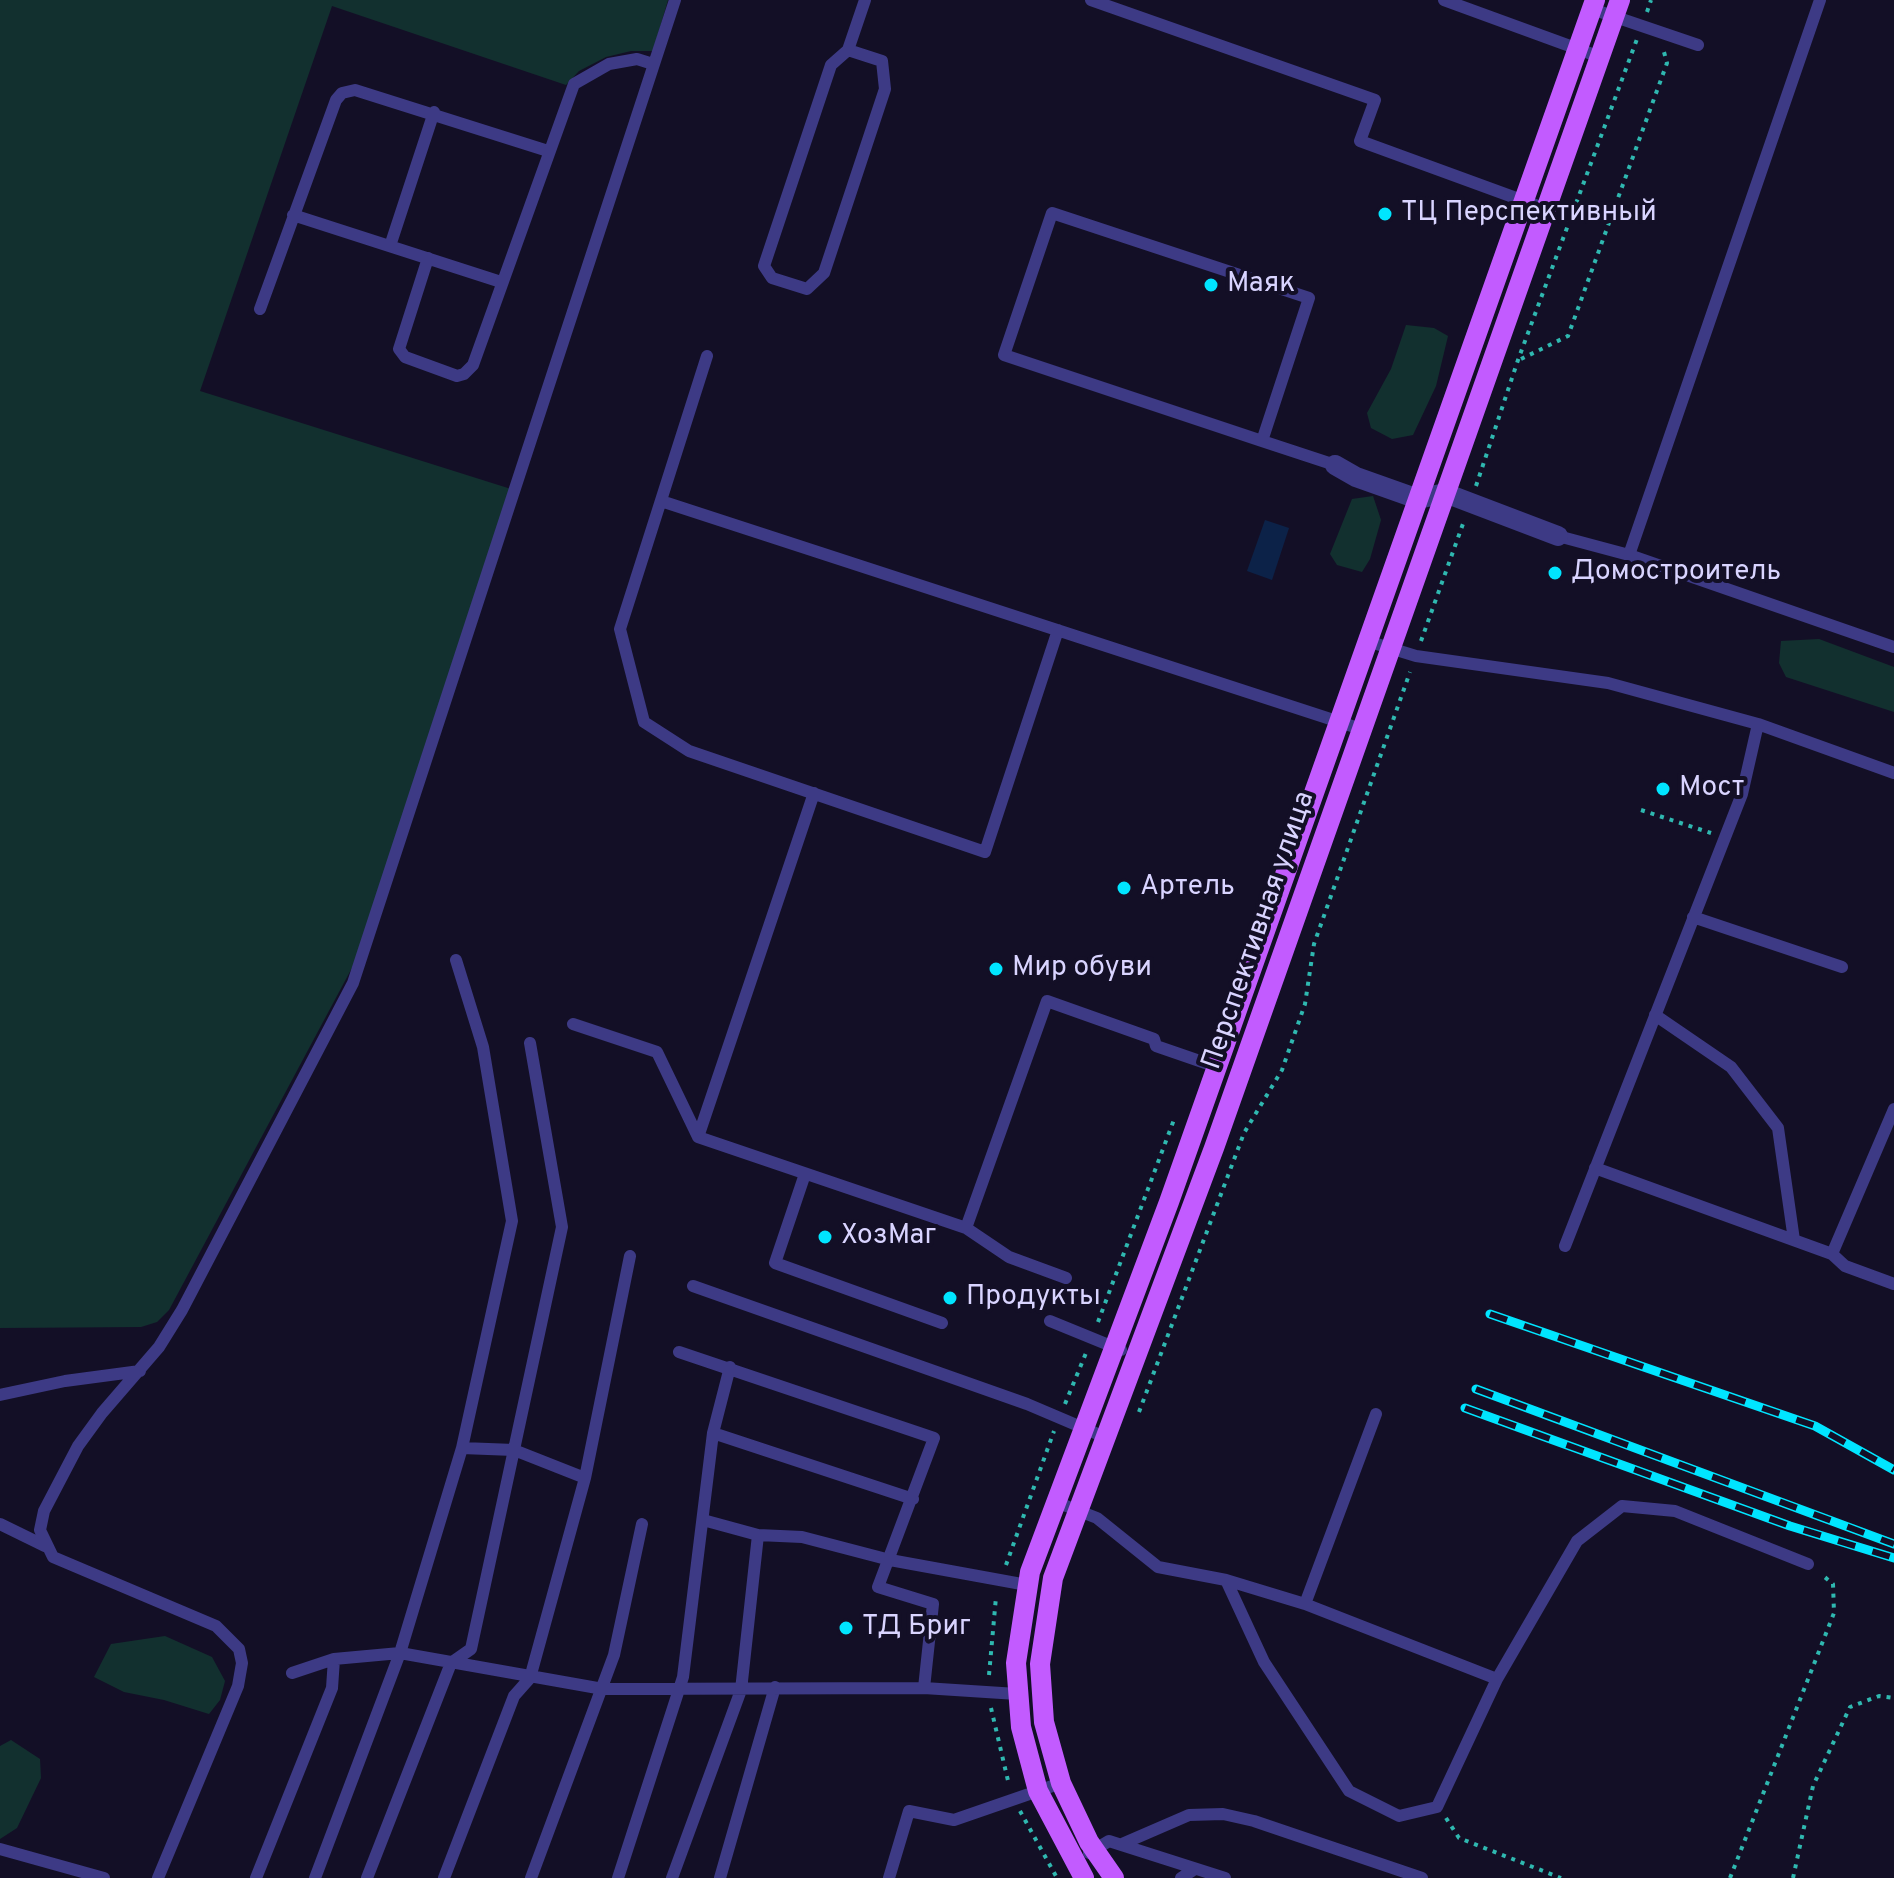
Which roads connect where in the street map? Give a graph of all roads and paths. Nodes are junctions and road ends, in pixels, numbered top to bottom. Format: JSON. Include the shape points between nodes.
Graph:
{"nodes":[{"id":1,"x":675,"y":0,"type":"edge"},
{"id":2,"x":865,"y":0,"type":"edge"},
{"id":3,"x":1091,"y":0,"type":"edge"},
{"id":4,"x":1444,"y":0,"type":"edge"},
{"id":5,"x":1651,"y":0,"type":"edge"},
{"id":6,"x":1820,"y":0,"type":"edge"},
{"id":7,"x":1594,"y":4,"type":"edge"},
{"id":8,"x":1617,"y":9,"type":"edge"},
{"id":9,"x":1641,"y":28,"type":"junction"},
{"id":10,"x":1659,"y":33,"type":"junction"},
{"id":11,"x":1698,"y":45,"type":"dead end"},
{"id":12,"x":1578,"y":48,"type":"junction"},
{"id":13,"x":848,"y":50,"type":"junction"},
{"id":14,"x":1600,"y":57,"type":"junction"},
{"id":15,"x":653,"y":64,"type":"junction"},
{"id":16,"x":434,"y":112,"type":"junction"},
{"id":17,"x":548,"y":151,"type":"junction"},
{"id":18,"x":1524,"y":201,"type":"junction"},
{"id":19,"x":1546,"y":209,"type":"junction"},
{"id":20,"x":293,"y":215,"type":"junction"},
{"id":21,"x":390,"y":246,"type":"junction"},
{"id":22,"x":428,"y":258,"type":"junction"},
{"id":23,"x":501,"y":282,"type":"junction"},
{"id":24,"x":260,"y":309,"type":"dead end"},
{"id":25,"x":707,"y":356,"type":"dead end"},
{"id":26,"x":1518,"y":360,"type":"junction"},
{"id":27,"x":1262,"y":441,"type":"junction"},
{"id":28,"x":1335,"y":465,"type":"joint"},
{"id":29,"x":1445,"y":493,"type":"junction"},
{"id":30,"x":1418,"y":499,"type":"junction"},
{"id":31,"x":661,"y":501,"type":"junction"},
{"id":32,"x":1471,"y":502,"type":"junction"},
{"id":33,"x":1558,"y":536,"type":"joint"},
{"id":34,"x":1629,"y":555,"type":"junction"},
{"id":35,"x":1058,"y":630,"type":"junction"},
{"id":36,"x":1367,"y":641,"type":"junction"},
{"id":37,"x":1894,"y":647,"type":"edge"},
{"id":38,"x":1390,"y":648,"type":"junction"},
{"id":39,"x":1416,"y":656,"type":"junction"},
{"id":40,"x":1339,"y":721,"type":"junction"},
{"id":41,"x":1758,"y":724,"type":"junction"},
{"id":42,"x":1361,"y":729,"type":"junction"},
{"id":43,"x":1894,"y":773,"type":"edge"},
{"id":44,"x":814,"y":793,"type":"junction"},
{"id":45,"x":1641,"y":810,"type":"dead end"},
{"id":46,"x":1725,"y":837,"type":"junction"},
{"id":47,"x":1693,"y":917,"type":"junction"},
{"id":48,"x":456,"y":960,"type":"dead end"},
{"id":49,"x":1842,"y":967,"type":"dead end"},
{"id":50,"x":1655,"y":1015,"type":"junction"},
{"id":51,"x":573,"y":1024,"type":"dead end"},
{"id":52,"x":530,"y":1043,"type":"dead end"},
{"id":53,"x":1217,"y":1067,"type":"junction"},
{"id":54,"x":1894,"y":1109,"type":"edge"},
{"id":55,"x":1891,"y":1128,"type":"edge"},
{"id":56,"x":698,"y":1137,"type":"junction"},
{"id":57,"x":1595,"y":1168,"type":"junction"},
{"id":58,"x":805,"y":1174,"type":"junction"},
{"id":59,"x":966,"y":1228,"type":"junction"},
{"id":60,"x":1794,"y":1240,"type":"junction"},
{"id":61,"x":1565,"y":1246,"type":"dead end"},
{"id":62,"x":1832,"y":1254,"type":"junction"},
{"id":63,"x":630,"y":1256,"type":"dead end"},
{"id":64,"x":1066,"y":1278,"type":"dead end"},
{"id":65,"x":1894,"y":1284,"type":"edge"},
{"id":66,"x":693,"y":1286,"type":"dead end"},
{"id":67,"x":1050,"y":1321,"type":"dead end"},
{"id":68,"x":942,"y":1323,"type":"dead end"},
{"id":69,"x":1116,"y":1348,"type":"junction"},
{"id":70,"x":679,"y":1352,"type":"dead end"},
{"id":71,"x":1138,"y":1357,"type":"junction"},
{"id":72,"x":730,"y":1367,"type":"junction"},
{"id":73,"x":140,"y":1371,"type":"junction"},
{"id":74,"x":0,"y":1395,"type":"edge"},
{"id":75,"x":1376,"y":1414,"type":"dead end"},
{"id":76,"x":1137,"y":1417,"type":"dead end"},
{"id":77,"x":1085,"y":1429,"type":"junction"},
{"id":78,"x":713,"y":1433,"type":"junction"},
{"id":79,"x":1107,"y":1438,"type":"junction"},
{"id":80,"x":462,"y":1448,"type":"junction"},
{"id":81,"x":514,"y":1450,"type":"junction"},
{"id":82,"x":585,"y":1478,"type":"junction"},
{"id":83,"x":913,"y":1499,"type":"junction"},
{"id":84,"x":1056,"y":1502,"type":"junction"},
{"id":85,"x":1078,"y":1511,"type":"junction"},
{"id":86,"x":703,"y":1520,"type":"junction"},
{"id":87,"x":0,"y":1524,"type":"edge"},
{"id":88,"x":642,"y":1524,"type":"dead end"},
{"id":89,"x":758,"y":1535,"type":"junction"},
{"id":90,"x":45,"y":1546,"type":"junction"},
{"id":91,"x":890,"y":1560,"type":"junction"},
{"id":92,"x":1808,"y":1564,"type":"joint"},
{"id":93,"x":1226,"y":1580,"type":"junction"},
{"id":94,"x":1027,"y":1585,"type":"junction"},
{"id":95,"x":1305,"y":1604,"type":"junction"},
{"id":96,"x":400,"y":1653,"type":"junction"},
{"id":97,"x":334,"y":1659,"type":"junction"},
{"id":98,"x":451,"y":1663,"type":"junction"},
{"id":99,"x":292,"y":1673,"type":"dead end"},
{"id":100,"x":530,"y":1678,"type":"junction"},
{"id":101,"x":1497,"y":1679,"type":"junction"},
{"id":102,"x":775,"y":1687,"type":"junction"},
{"id":103,"x":924,"y":1688,"type":"junction"},
{"id":104,"x":603,"y":1689,"type":"junction"},
{"id":105,"x":678,"y":1690,"type":"junction"},
{"id":106,"x":741,"y":1690,"type":"junction"},
{"id":107,"x":1017,"y":1694,"type":"junction"},
{"id":108,"x":1894,"y":1698,"type":"edge"},
{"id":109,"x":1061,"y":1783,"type":"junction"},
{"id":110,"x":1038,"y":1791,"type":"junction"},
{"id":111,"x":1437,"y":1807,"type":"junction"},
{"id":112,"x":1122,"y":1844,"type":"junction"},
{"id":113,"x":0,"y":1849,"type":"edge"},
{"id":114,"x":1095,"y":1850,"type":"junction"},
{"id":115,"x":1195,"y":1869,"type":"junction"},
{"id":116,"x":1079,"y":1870,"type":"edge"},
{"id":117,"x":104,"y":1878,"type":"edge"},
{"id":118,"x":158,"y":1878,"type":"edge"},
{"id":119,"x":256,"y":1878,"type":"edge"},
{"id":120,"x":315,"y":1878,"type":"edge"},
{"id":121,"x":367,"y":1878,"type":"edge"},
{"id":122,"x":444,"y":1878,"type":"edge"},
{"id":123,"x":531,"y":1878,"type":"edge"},
{"id":124,"x":618,"y":1878,"type":"edge"},
{"id":125,"x":672,"y":1878,"type":"edge"},
{"id":126,"x":720,"y":1878,"type":"edge"},
{"id":127,"x":889,"y":1878,"type":"edge"},
{"id":128,"x":1114,"y":1878,"type":"edge"},
{"id":129,"x":1181,"y":1878,"type":"edge"},
{"id":130,"x":1225,"y":1878,"type":"edge"},
{"id":131,"x":1422,"y":1878,"type":"edge"},
{"id":132,"x":1561,"y":1878,"type":"edge"},
{"id":133,"x":1730,"y":1878,"type":"edge"},
{"id":134,"x":1793,"y":1878,"type":"edge"}],
"edges":[{"from":1,"to":15,"type":"lane"},
{"from":2,"to":13,"type":"lane"},
{"from":3,"to":18,"type":"lane","via":[[1375,100],[1360,141]]},
{"from":4,"to":12,"type":"lane"},
{"from":5,"to":9,"type":"path"},
{"from":6,"to":34,"type":"lane"},
{"from":7,"to":8,"type":"lane"},
{"from":7,"to":12,"type":"main road","name":"Перспективная улица"},
{"from":8,"to":9,"type":"lane"},
{"from":8,"to":14,"type":"main road","name":"Перспективная улица"},
{"from":9,"to":10,"type":"lane"},
{"from":9,"to":26,"type":"path"},
{"from":10,"to":11,"type":"lane"},
{"from":10,"to":26,"type":"path","via":[[1667,63],[1568,336]]},
{"from":12,"to":14,"type":"lane"},
{"from":12,"to":18,"type":"main road","name":"Перспективная улица"},
{"from":13,"to":13,"type":"lane","via":[[831,65],[764,266],[772,278],[807,289],[824,273],[885,89],[882,61]]},
{"from":14,"to":19,"type":"main road","name":"Перспективная улица"},
{"from":15,"to":17,"type":"lane","via":[[621,61],[584,75],[569,94]]},
{"from":15,"to":73,"type":"lane","via":[[353,983],[182,1310]]},
{"from":16,"to":17,"type":"lane"},
{"from":16,"to":20,"type":"lane","via":[[355,90],[342,93]]},
{"from":16,"to":21,"type":"lane"},
{"from":17,"to":23,"type":"lane"},
{"from":18,"to":19,"type":"lane"},
{"from":18,"to":30,"type":"main road","name":"Перспективная улица"},
{"from":19,"to":29,"type":"main road","name":"Перспективная улица"},
{"from":20,"to":21,"type":"lane"},
{"from":20,"to":24,"type":"lane"},
{"from":21,"to":22,"type":"lane"},
{"from":22,"to":23,"type":"lane"},
{"from":22,"to":23,"type":"lane","via":[[399,349],[405,357],[457,376],[473,365]]},
{"from":25,"to":31,"type":"lane"},
{"from":26,"to":32,"type":"path"},
{"from":27,"to":27,"type":"lane","via":[[1004,355],[1052,213],[1309,298]]},
{"from":27,"to":28,"type":"lane"},
{"from":28,"to":30,"type":"street"},
{"from":29,"to":30,"type":"street"},
{"from":29,"to":32,"type":"street"},
{"from":29,"to":38,"type":"main road","name":"Перспективная улица"},
{"from":30,"to":36,"type":"main road","name":"Перспективная улица"},
{"from":31,"to":35,"type":"lane"},
{"from":31,"to":44,"type":"lane","via":[[620,629],[644,722],[689,751]]},
{"from":32,"to":33,"type":"street"},
{"from":32,"to":39,"type":"path"},
{"from":33,"to":34,"type":"lane"},
{"from":34,"to":37,"type":"lane"},
{"from":35,"to":40,"type":"lane"},
{"from":35,"to":44,"type":"lane","via":[[985,852]]},
{"from":36,"to":38,"type":"lane"},
{"from":36,"to":40,"type":"main road","name":"Перспективная улица"},
{"from":38,"to":39,"type":"lane"},
{"from":38,"to":42,"type":"main road","name":"Перспективная улица"},
{"from":39,"to":41,"type":"lane","via":[[1608,683]]},
{"from":39,"to":76,"type":"path","via":[[1314,944],[1305,1004],[1282,1070],[1244,1133]]},
{"from":40,"to":42,"type":"lane"},
{"from":40,"to":53,"type":"main road","name":"Перспективная улица"},
{"from":41,"to":43,"type":"lane"},
{"from":41,"to":46,"type":"lane","via":[[1742,794]]},
{"from":42,"to":71,"type":"main road","name":"Перспективная улица"},
{"from":44,"to":56,"type":"lane"},
{"from":45,"to":46,"type":"path"},
{"from":46,"to":47,"type":"lane"},
{"from":47,"to":49,"type":"lane"},
{"from":47,"to":50,"type":"lane"},
{"from":48,"to":80,"type":"lane","via":[[483,1047],[512,1221]]},
{"from":50,"to":57,"type":"lane"},
{"from":50,"to":60,"type":"lane","via":[[1731,1067],[1778,1128]]},
{"from":51,"to":56,"type":"lane","via":[[657,1052]]},
{"from":52,"to":81,"type":"lane","via":[[562,1227]]},
{"from":53,"to":59,"type":"lane","via":[[1047,1001]]},
{"from":53,"to":69,"type":"main road","name":"Перспективная улица"},
{"from":54,"to":55,"type":"lane"},
{"from":55,"to":62,"type":"lane"},
{"from":56,"to":58,"type":"lane"},
{"from":57,"to":60,"type":"lane"},
{"from":57,"to":61,"type":"lane"},
{"from":58,"to":59,"type":"lane"},
{"from":58,"to":68,"type":"lane","via":[[775,1263]]},
{"from":59,"to":64,"type":"lane","via":[[1009,1257]]},
{"from":60,"to":62,"type":"lane"},
{"from":62,"to":65,"type":"lane","via":[[1845,1266]]},
{"from":63,"to":82,"type":"lane"},
{"from":66,"to":77,"type":"lane"},
{"from":67,"to":69,"type":"lane"},
{"from":69,"to":71,"type":"lane"},
{"from":69,"to":77,"type":"main road","name":"Перспективная улица"},
{"from":70,"to":72,"type":"lane"},
{"from":71,"to":79,"type":"main road","name":"Перспективная улица"},
{"from":72,"to":78,"type":"lane"},
{"from":72,"to":83,"type":"lane","via":[[934,1438]]},
{"from":73,"to":74,"type":"lane"},
{"from":73,"to":90,"type":"lane","via":[[78,1446],[44,1511],[40,1530]]},
{"from":75,"to":95,"type":"lane"},
{"from":77,"to":79,"type":"lane"},
{"from":77,"to":84,"type":"main road","name":"Перспективная улица"},
{"from":78,"to":83,"type":"lane"},
{"from":78,"to":86,"type":"lane"},
{"from":79,"to":85,"type":"main road","name":"Перспективная улица"},
{"from":80,"to":81,"type":"lane"},
{"from":80,"to":96,"type":"lane"},
{"from":81,"to":82,"type":"lane"},
{"from":81,"to":98,"type":"lane","via":[[471,1649]]},
{"from":82,"to":100,"type":"lane"},
{"from":83,"to":91,"type":"lane"},
{"from":84,"to":85,"type":"lane"},
{"from":84,"to":94,"type":"main road","name":"Перспективная улица"},
{"from":85,"to":93,"type":"lane","via":[[1097,1518],[1158,1567]]},
{"from":85,"to":109,"type":"main road","name":"Перспективная улица","via":[[1053,1578],[1040,1664],[1044,1722]]},
{"from":86,"to":89,"type":"lane"},
{"from":86,"to":105,"type":"lane"},
{"from":87,"to":90,"type":"lane"},
{"from":88,"to":104,"type":"lane"},
{"from":89,"to":91,"type":"lane","via":[[802,1537]]},
{"from":89,"to":106,"type":"lane"},
{"from":90,"to":118,"type":"lane","via":[[67,1565],[216,1626],[239,1649],[238,1686]]},
{"from":91,"to":94,"type":"lane"},
{"from":91,"to":103,"type":"lane","via":[[878,1587],[933,1604]]},
{"from":92,"to":101,"type":"lane","via":[[1675,1511],[1622,1506],[1577,1541]]},
{"from":92,"to":133,"type":"path","via":[[1833,1584],[1834,1613]]},
{"from":93,"to":95,"type":"lane"},
{"from":93,"to":111,"type":"lane","via":[[1264,1662],[1349,1791],[1399,1816]]},
{"from":94,"to":107,"type":"main road","name":"Перспективная улица"},
{"from":95,"to":101,"type":"lane"},
{"from":96,"to":97,"type":"lane"},
{"from":96,"to":98,"type":"lane"},
{"from":96,"to":120,"type":"lane"},
{"from":97,"to":99,"type":"lane"},
{"from":97,"to":119,"type":"lane","via":[[332,1688]]},
{"from":98,"to":100,"type":"lane"},
{"from":98,"to":121,"type":"lane"},
{"from":100,"to":104,"type":"lane"},
{"from":100,"to":122,"type":"lane","via":[[514,1696]]},
{"from":101,"to":111,"type":"lane"},
{"from":102,"to":103,"type":"lane"},
{"from":102,"to":106,"type":"lane"},
{"from":102,"to":126,"type":"lane"},
{"from":103,"to":107,"type":"lane"},
{"from":104,"to":105,"type":"lane"},
{"from":104,"to":123,"type":"lane"},
{"from":105,"to":106,"type":"lane"},
{"from":105,"to":124,"type":"lane"},
{"from":106,"to":125,"type":"lane"},
{"from":107,"to":110,"type":"main road","name":"Перспективная улица"},
{"from":108,"to":134,"type":"path","via":[[1879,1696],[1850,1707],[1813,1786]]},
{"from":109,"to":110,"type":"lane"},
{"from":109,"to":114,"type":"main road","name":"Перспективная улица"},
{"from":110,"to":116,"type":"main road","name":"Перспективная улица"},
{"from":110,"to":127,"type":"lane","via":[[954,1820],[909,1811]]},
{"from":111,"to":132,"type":"path","via":[[1459,1838]]},
{"from":112,"to":114,"type":"lane","via":[[1109,1841]]},
{"from":112,"to":115,"type":"lane"},
{"from":112,"to":131,"type":"lane","via":[[1189,1815],[1223,1814]]},
{"from":113,"to":117,"type":"lane"},
{"from":114,"to":116,"type":"lane"},
{"from":114,"to":128,"type":"main road","name":"Перспективная улица"},
{"from":115,"to":129,"type":"lane"},
{"from":115,"to":130,"type":"lane"}]}
